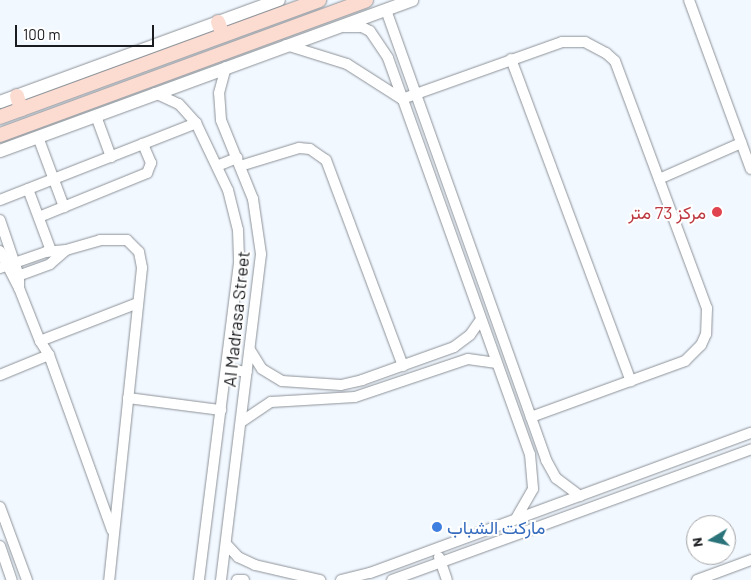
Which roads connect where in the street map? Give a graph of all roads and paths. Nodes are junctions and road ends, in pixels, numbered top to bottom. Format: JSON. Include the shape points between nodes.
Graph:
{"nodes":[{"id":1,"x":279,"y":0,"type":"edge"},
{"id":2,"x":319,"y":0,"type":"edge"},
{"id":3,"x":366,"y":0,"type":"edge"},
{"id":4,"x":412,"y":0,"type":"edge"},
{"id":5,"x":689,"y":0,"type":"edge"},
{"id":6,"x":386,"y":10,"type":"junction"},
{"id":7,"x":335,"y":28,"type":"junction"},
{"id":8,"x":220,"y":29,"type":"junction"},
{"id":9,"x":285,"y":45,"type":"junction"},
{"id":10,"x":511,"y":59,"type":"junction"},
{"id":11,"x":226,"y":67,"type":"junction"},
{"id":12,"x":156,"y":93,"type":"junction"},
{"id":13,"x":416,"y":94,"type":"junction"},
{"id":14,"x":402,"y":99,"type":"junction"},
{"id":15,"x":0,"y":102,"type":"edge"},
{"id":16,"x":19,"y":103,"type":"junction"},
{"id":17,"x":96,"y":116,"type":"junction"},
{"id":18,"x":0,"y":117,"type":"edge"},
{"id":19,"x":196,"y":123,"type":"junction"},
{"id":20,"x":0,"y":136,"type":"edge"},
{"id":21,"x":38,"y":137,"type":"junction"},
{"id":22,"x":742,"y":143,"type":"junction"},
{"id":23,"x":143,"y":144,"type":"junction"},
{"id":24,"x":0,"y":151,"type":"edge"},
{"id":25,"x":111,"y":157,"type":"junction"},
{"id":26,"x":239,"y":162,"type":"junction"},
{"id":27,"x":217,"y":166,"type":"junction"},
{"id":28,"x":751,"y":169,"type":"edge"},
{"id":29,"x":659,"y":178,"type":"junction"},
{"id":30,"x":54,"y":179,"type":"junction"},
{"id":31,"x":28,"y":189,"type":"junction"},
{"id":32,"x":0,"y":200,"type":"edge"},
{"id":33,"x":64,"y":207,"type":"junction"},
{"id":34,"x":39,"y":217,"type":"junction"},
{"id":35,"x":0,"y":220,"type":"edge"},
{"id":36,"x":66,"y":250,"type":"junction"},
{"id":37,"x":0,"y":251,"type":"edge"},
{"id":38,"x":52,"y":251,"type":"junction"},
{"id":39,"x":7,"y":266,"type":"edge"},
{"id":40,"x":16,"y":277,"type":"junction"},
{"id":41,"x":138,"y":303,"type":"junction"},
{"id":42,"x":481,"y":320,"type":"junction"},
{"id":43,"x":40,"y":341,"type":"junction"},
{"id":44,"x":250,"y":350,"type":"junction"},
{"id":45,"x":49,"y":355,"type":"junction"},
{"id":46,"x":497,"y":363,"type":"junction"},
{"id":47,"x":402,"y":366,"type":"junction"},
{"id":48,"x":226,"y":369,"type":"junction"},
{"id":49,"x":247,"y":372,"type":"junction"},
{"id":50,"x":0,"y":375,"type":"edge"},
{"id":51,"x":631,"y":381,"type":"junction"},
{"id":52,"x":128,"y":398,"type":"junction"},
{"id":53,"x":220,"y":410,"type":"junction"},
{"id":54,"x":531,"y":416,"type":"junction"},
{"id":55,"x":241,"y":422,"type":"junction"},
{"id":56,"x":751,"y":434,"type":"edge"},
{"id":57,"x":751,"y":449,"type":"edge"},
{"id":58,"x":542,"y":450,"type":"junction"},
{"id":59,"x":530,"y":454,"type":"junction"},
{"id":60,"x":580,"y":496,"type":"junction"},
{"id":61,"x":0,"y":507,"type":"edge"},
{"id":62,"x":516,"y":519,"type":"junction"},
{"id":63,"x":114,"y":533,"type":"junction"},
{"id":64,"x":226,"y":544,"type":"junction"},
{"id":65,"x":0,"y":546,"type":"edge"},
{"id":66,"x":436,"y":549,"type":"junction"},
{"id":67,"x":749,"y":561,"type":"edge"},
{"id":68,"x":440,"y":562,"type":"junction"},
{"id":69,"x":353,"y":579,"type":"edge"},
{"id":70,"x":12,"y":580,"type":"edge"},
{"id":71,"x":27,"y":580,"type":"edge"},
{"id":72,"x":109,"y":580,"type":"edge"},
{"id":73,"x":199,"y":580,"type":"edge"},
{"id":74,"x":221,"y":580,"type":"edge"},
{"id":75,"x":237,"y":580,"type":"edge"},
{"id":76,"x":244,"y":580,"type":"edge"},
{"id":77,"x":320,"y":580,"type":"edge"},
{"id":78,"x":341,"y":580,"type":"edge"},
{"id":79,"x":392,"y":580,"type":"edge"},
{"id":80,"x":447,"y":580,"type":"edge"},
{"id":81,"x":697,"y":580,"type":"edge"},
{"id":82,"x":723,"y":580,"type":"edge"}],
"edges":[{"from":1,"to":8,"type":"street"},
{"from":2,"to":8,"type":"main road"},
{"from":3,"to":20,"type":"main road"},
{"from":4,"to":6,"type":"street"},
{"from":5,"to":22,"type":"street"},
{"from":6,"to":7,"type":"street"},
{"from":6,"to":13,"type":"street"},
{"from":7,"to":9,"type":"street"},
{"from":7,"to":14,"type":"street","via":[[362,27],[378,38]]},
{"from":8,"to":16,"type":"main road"},
{"from":9,"to":11,"type":"street"},
{"from":9,"to":14,"type":"street","via":[[347,64]]},
{"from":10,"to":13,"type":"street"},
{"from":10,"to":29,"type":"street","via":[[574,40],[591,44],[606,53],[620,72]]},
{"from":10,"to":51,"type":"street"},
{"from":11,"to":12,"type":"street"},
{"from":11,"to":26,"type":"street","name":"Al Madrasa Street","via":[[219,107]]},
{"from":12,"to":17,"type":"street"},
{"from":12,"to":19,"type":"street","name":"Al Madrasa Street","via":[[179,104]]},
{"from":13,"to":14,"type":"street"},
{"from":13,"to":54,"type":"street"},
{"from":14,"to":42,"type":"street"},
{"from":15,"to":16,"type":"street"},
{"from":16,"to":18,"type":"main road"},
{"from":17,"to":21,"type":"street"},
{"from":17,"to":25,"type":"street"},
{"from":19,"to":23,"type":"street"},
{"from":19,"to":27,"type":"street","name":"Al Madrasa Street"},
{"from":21,"to":24,"type":"street"},
{"from":21,"to":30,"type":"street"},
{"from":22,"to":28,"type":"street"},
{"from":22,"to":29,"type":"street"},
{"from":23,"to":25,"type":"street"},
{"from":23,"to":33,"type":"street","via":[[151,166],[147,173]]},
{"from":25,"to":30,"type":"street"},
{"from":26,"to":27,"type":"street"},
{"from":26,"to":44,"type":"street","name":"Al Madrasa Street","via":[[256,211],[260,237],[260,272]]},
{"from":26,"to":47,"type":"street","via":[[299,148],[310,150],[326,160]]},
{"from":27,"to":48,"type":"street","name":"Al Madrasa Street","via":[[236,216],[239,245]]},
{"from":29,"to":51,"type":"street","via":[[707,308],[708,321],[701,345],[692,355]]},
{"from":30,"to":31,"type":"street"},
{"from":30,"to":33,"type":"street"},
{"from":31,"to":32,"type":"street"},
{"from":31,"to":34,"type":"street"},
{"from":33,"to":34,"type":"street"},
{"from":34,"to":38,"type":"street"},
{"from":35,"to":39,"type":"street"},
{"from":36,"to":38,"type":"street"},
{"from":36,"to":40,"type":"street","via":[[50,264]]},
{"from":36,"to":41,"type":"street","via":[[118,238],[134,245],[142,260]]},
{"from":37,"to":39,"type":"street"},
{"from":38,"to":39,"type":"street"},
{"from":39,"to":40,"type":"street"},
{"from":40,"to":43,"type":"street"},
{"from":41,"to":43,"type":"street"},
{"from":41,"to":52,"type":"street"},
{"from":42,"to":46,"type":"street"},
{"from":42,"to":47,"type":"street","via":[[470,335],[454,347]]},
{"from":43,"to":45,"type":"street"},
{"from":44,"to":47,"type":"street","via":[[262,370],[293,383],[348,384]]},
{"from":44,"to":49,"type":"street","name":"Al Madrasa Street"},
{"from":45,"to":50,"type":"street"},
{"from":45,"to":63,"type":"street"},
{"from":46,"to":55,"type":"street","via":[[468,359],[344,399],[271,402]]},
{"from":46,"to":59,"type":"street"},
{"from":48,"to":49,"type":"street"},
{"from":48,"to":53,"type":"street","name":"Al Madrasa Street"},
{"from":49,"to":55,"type":"street","name":"Al Madrasa Street"},
{"from":51,"to":54,"type":"street"},
{"from":52,"to":53,"type":"street"},
{"from":52,"to":63,"type":"street"},
{"from":53,"to":73,"type":"street","name":"Al Madrasa Street"},
{"from":54,"to":58,"type":"street"},
{"from":55,"to":64,"type":"street","name":"Al Madrasa Street"},
{"from":56,"to":60,"type":"street"},
{"from":57,"to":68,"type":"street"},
{"from":58,"to":59,"type":"street","via":[[539,454]]},
{"from":58,"to":60,"type":"street","via":[[556,478]]},
{"from":59,"to":62,"type":"street","via":[[533,489]]},
{"from":60,"to":62,"type":"street"},
{"from":61,"to":71,"type":"street"},
{"from":62,"to":66,"type":"street"},
{"from":63,"to":72,"type":"street"},
{"from":64,"to":74,"type":"street","name":"Al Madrasa Street"},
{"from":64,"to":77,"type":"street","via":[[238,556],[255,565]]},
{"from":65,"to":70,"type":"street"},
{"from":66,"to":68,"type":"street"},
{"from":66,"to":69,"type":"street"},
{"from":67,"to":81,"type":"street"},
{"from":67,"to":82,"type":"street"},
{"from":68,"to":79,"type":"street"},
{"from":68,"to":80,"type":"street"},
{"from":69,"to":78,"type":"street"},
{"from":75,"to":76,"type":"street"}]}
